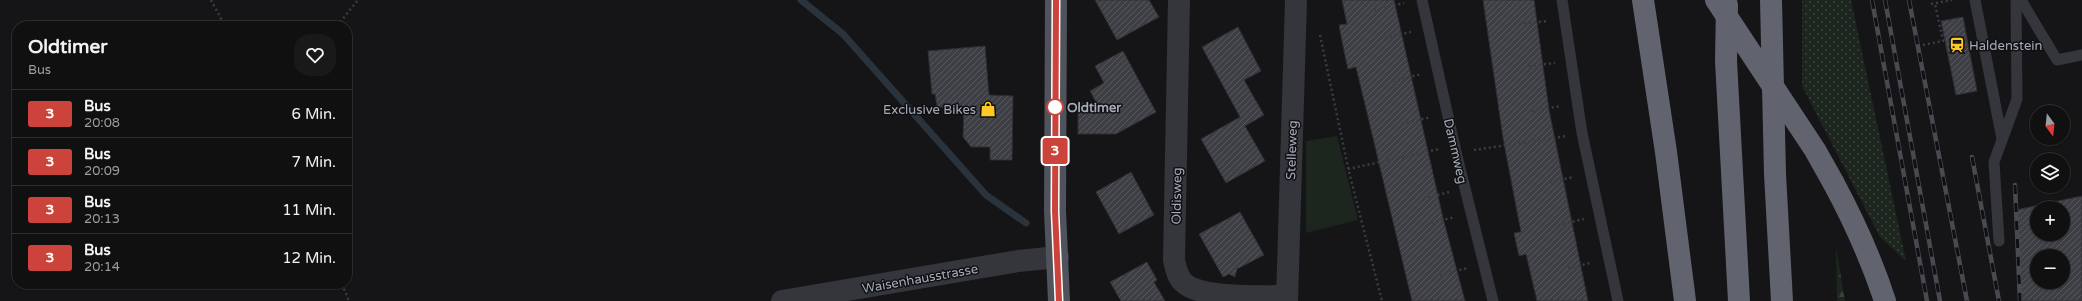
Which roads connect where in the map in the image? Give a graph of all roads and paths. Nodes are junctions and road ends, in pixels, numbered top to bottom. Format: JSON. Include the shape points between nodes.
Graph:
{"nodes":[{"id":1,"x":211,"y":0,"type":"edge"},
{"id":2,"x":358,"y":0,"type":"edge"},
{"id":3,"x":1056,"y":0,"type":"edge"},
{"id":4,"x":1179,"y":0,"type":"edge"},
{"id":5,"x":1296,"y":0,"type":"edge"},
{"id":6,"x":1422,"y":0,"type":"edge"},
{"id":7,"x":1562,"y":0,"type":"edge"},
{"id":8,"x":1643,"y":0,"type":"edge"},
{"id":9,"x":1716,"y":0,"type":"edge"},
{"id":10,"x":1727,"y":0,"type":"edge"},
{"id":11,"x":1771,"y":0,"type":"edge"},
{"id":12,"x":1952,"y":0,"type":"edge"},
{"id":13,"x":1975,"y":0,"type":"edge"},
{"id":14,"x":2016,"y":0,"type":"edge"},
{"id":15,"x":2020,"y":0,"type":"edge"},
{"id":16,"x":1411,"y":2,"type":"dead end"},
{"id":17,"x":1374,"y":10,"type":"dead end"},
{"id":18,"x":1565,"y":19,"type":"junction"},
{"id":19,"x":223,"y":21,"type":"edge"},
{"id":20,"x":341,"y":21,"type":"edge"},
{"id":21,"x":1518,"y":24,"type":"dead end"},
{"id":22,"x":1428,"y":28,"type":"junction"},
{"id":23,"x":1319,"y":31,"type":"dead end"},
{"id":24,"x":1385,"y":38,"type":"dead end"},
{"id":25,"x":1923,"y":45,"type":"dead end"},
{"id":26,"x":2082,"y":55,"type":"edge"},
{"id":27,"x":1571,"y":61,"type":"junction"},
{"id":28,"x":1530,"y":66,"type":"dead end"},
{"id":29,"x":1438,"y":71,"type":"junction"},
{"id":30,"x":1393,"y":81,"type":"dead end"},
{"id":31,"x":1577,"y":104,"type":"junction"},
{"id":32,"x":1532,"y":110,"type":"dead end"},
{"id":33,"x":1447,"y":114,"type":"junction"},
{"id":34,"x":1402,"y":124,"type":"dead end"},
{"id":35,"x":1582,"y":133,"type":"junction"},
{"id":36,"x":2002,"y":140,"type":"junction"},
{"id":37,"x":1455,"y":149,"type":"junction"},
{"id":38,"x":1348,"y":169,"type":"junction"},
{"id":39,"x":1590,"y":173,"type":"junction"},
{"id":40,"x":1550,"y":182,"type":"dead end"},
{"id":41,"x":1465,"y":188,"type":"junction"},
{"id":42,"x":1423,"y":198,"type":"dead end"},
{"id":43,"x":1471,"y":213,"type":"junction"},
{"id":44,"x":1600,"y":216,"type":"junction"},
{"id":45,"x":1431,"y":223,"type":"dead end"},
{"id":46,"x":1558,"y":225,"type":"dead end"},
{"id":47,"x":1999,"y":241,"type":"dead end"},
{"id":48,"x":1058,"y":257,"type":"junction"},
{"id":49,"x":1609,"y":259,"type":"junction"},
{"id":50,"x":1484,"y":264,"type":"junction"},
{"id":51,"x":1568,"y":268,"type":"dead end"},
{"id":52,"x":1440,"y":275,"type":"dead end"},
{"id":53,"x":344,"y":289,"type":"edge"},
{"id":54,"x":1287,"y":299,"type":"edge"},
{"id":55,"x":349,"y":301,"type":"edge"},
{"id":56,"x":782,"y":301,"type":"edge"},
{"id":57,"x":1060,"y":301,"type":"edge"},
{"id":58,"x":1382,"y":301,"type":"edge"},
{"id":59,"x":1493,"y":301,"type":"edge"},
{"id":60,"x":1618,"y":301,"type":"edge"},
{"id":61,"x":1685,"y":301,"type":"edge"},
{"id":62,"x":1739,"y":301,"type":"edge"},
{"id":63,"x":1782,"y":301,"type":"edge"},
{"id":64,"x":1884,"y":301,"type":"edge"}],
"edges":[{"from":1,"to":19,"type":"path"},
{"from":2,"to":20,"type":"path"},
{"from":3,"to":48,"type":"main road","via":[[1055,211]]},
{"from":4,"to":54,"type":"street","name":"Oldisweg","via":[[1174,260],[1176,272],[1183,282],[1204,292]]},
{"from":5,"to":54,"type":"street","name":"Stelleweg"},
{"from":6,"to":22,"type":"lane","name":"Dammweg"},
{"from":7,"to":18,"type":"lane"},
{"from":8,"to":61,"type":"highway"},
{"from":9,"to":64,"type":"highway","bridge":true,"via":[[1833,182],[1857,225]]},
{"from":10,"to":62,"type":"highway","via":[[1726,61]]},
{"from":11,"to":63,"type":"highway","via":[[1775,174]]},
{"from":12,"to":25,"type":"path","via":[[1933,4],[1943,41]]},
{"from":13,"to":36,"type":"lane"},
{"from":14,"to":36,"type":"lane","via":[[2017,99]]},
{"from":15,"to":26,"type":"lane","via":[[2057,60]]},
{"from":16,"to":17,"type":"path"},
{"from":18,"to":21,"type":"path"},
{"from":18,"to":27,"type":"lane"},
{"from":22,"to":24,"type":"path"},
{"from":22,"to":29,"type":"lane","name":"Dammweg"},
{"from":23,"to":38,"type":"path"},
{"from":27,"to":28,"type":"path"},
{"from":27,"to":31,"type":"lane"},
{"from":29,"to":30,"type":"path"},
{"from":29,"to":33,"type":"lane","name":"Dammweg"},
{"from":31,"to":32,"type":"path"},
{"from":31,"to":35,"type":"lane"},
{"from":33,"to":34,"type":"path"},
{"from":33,"to":37,"type":"lane","name":"Dammweg"},
{"from":35,"to":37,"type":"path"},
{"from":35,"to":39,"type":"lane"},
{"from":36,"to":47,"type":"lane","via":[[1994,162]]},
{"from":37,"to":38,"type":"path"},
{"from":37,"to":41,"type":"lane","name":"Dammweg"},
{"from":38,"to":58,"type":"path"},
{"from":39,"to":40,"type":"path"},
{"from":39,"to":44,"type":"lane"},
{"from":41,"to":42,"type":"path"},
{"from":41,"to":43,"type":"lane","name":"Dammweg"},
{"from":43,"to":45,"type":"path"},
{"from":43,"to":50,"type":"lane","name":"Dammweg"},
{"from":44,"to":46,"type":"path"},
{"from":44,"to":49,"type":"lane"},
{"from":48,"to":56,"type":"street","name":"Waisenhausstrasse","via":[[1018,261]]},
{"from":48,"to":57,"type":"main road"},
{"from":49,"to":51,"type":"path"},
{"from":49,"to":60,"type":"lane"},
{"from":50,"to":52,"type":"path"},
{"from":50,"to":59,"type":"lane","name":"Dammweg"},
{"from":53,"to":55,"type":"path"}]}
